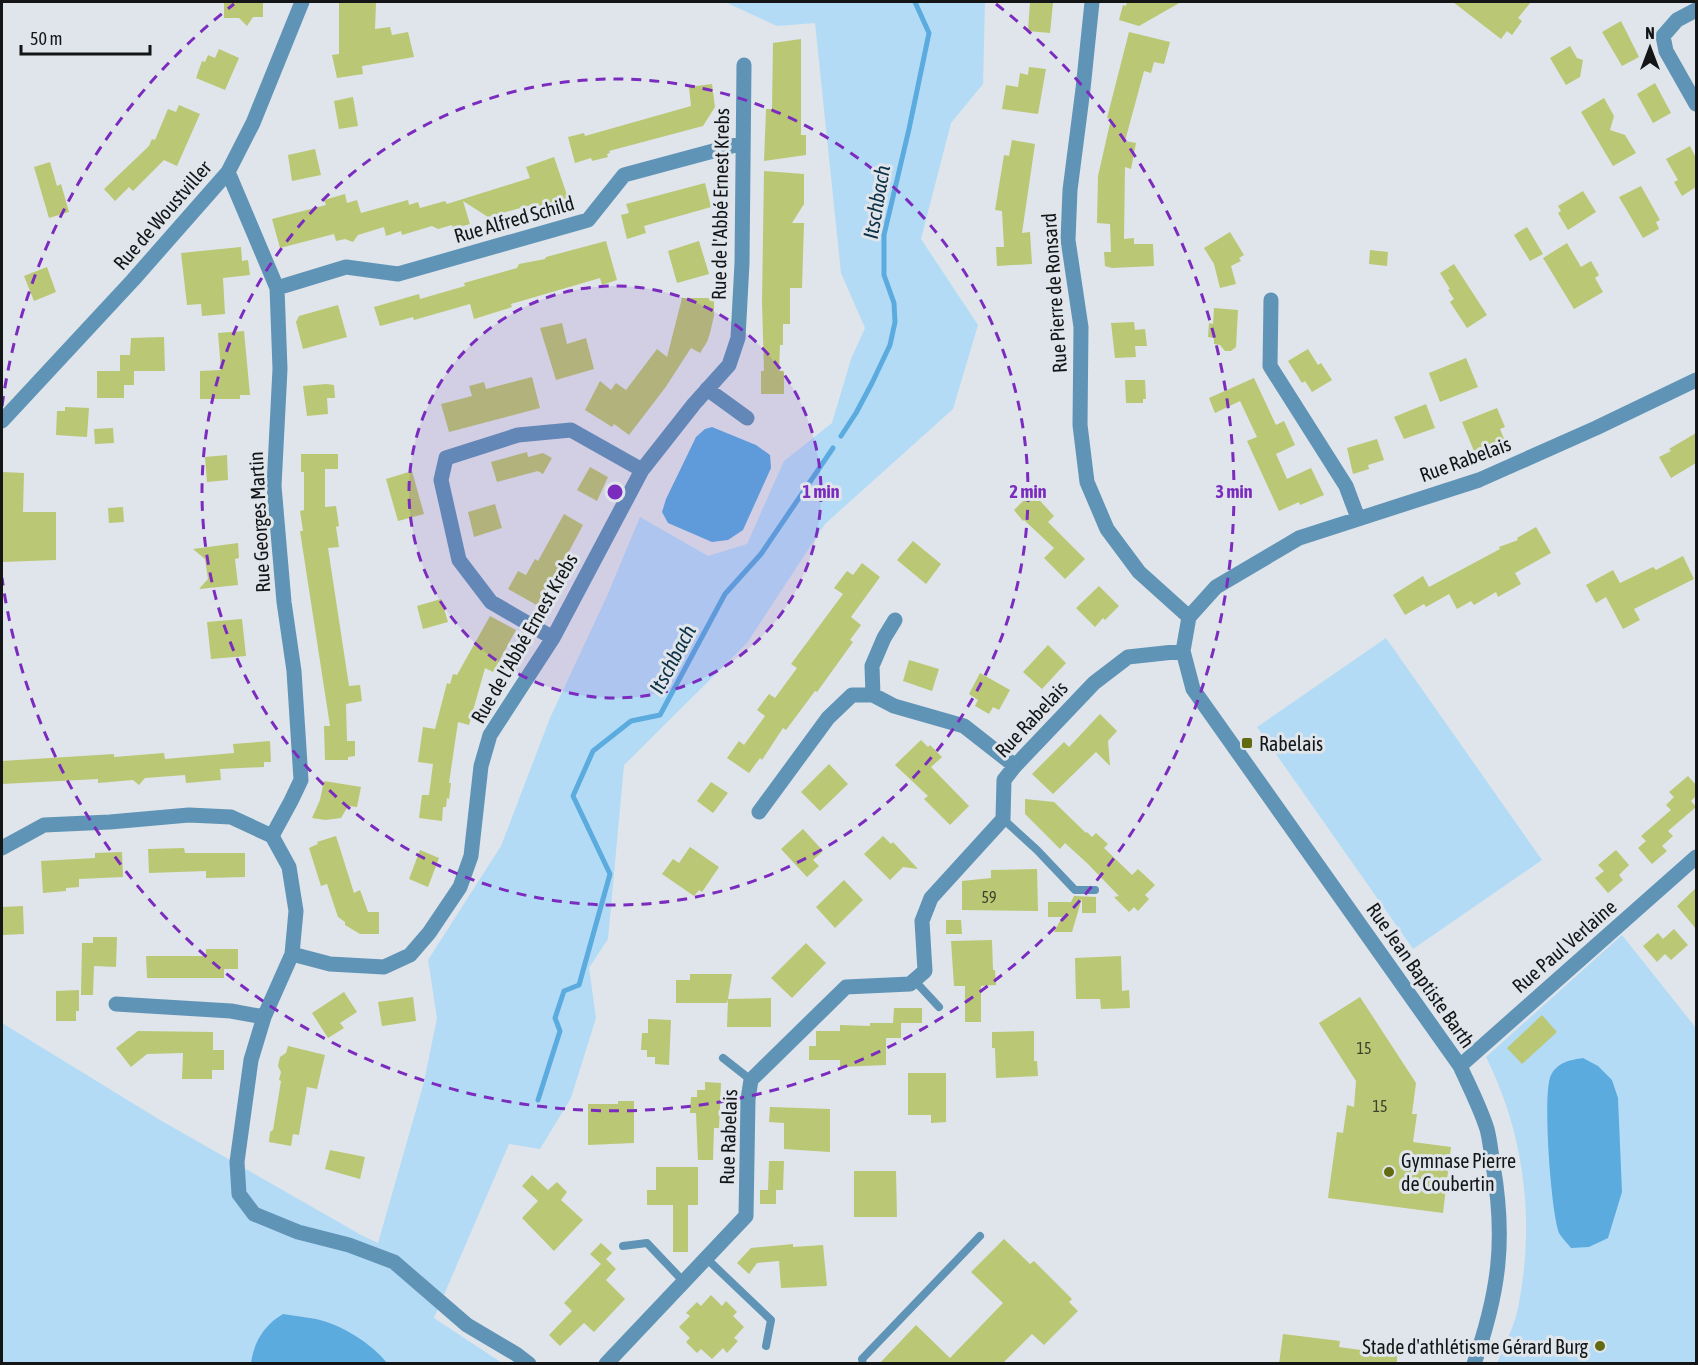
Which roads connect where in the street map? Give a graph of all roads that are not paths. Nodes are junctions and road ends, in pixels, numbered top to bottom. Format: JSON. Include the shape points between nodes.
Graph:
{"nodes":[{"id":1,"x":302,"y":2,"type":"edge"},
{"id":2,"x":1092,"y":2,"type":"edge"},
{"id":3,"x":1696,"y":10,"type":"edge"},
{"id":4,"x":744,"y":65,"type":"dead end"},
{"id":5,"x":1696,"y":104,"type":"edge"},
{"id":6,"x":743,"y":143,"type":"junction"},
{"id":7,"x":228,"y":172,"type":"junction"},
{"id":8,"x":277,"y":288,"type":"junction"},
{"id":9,"x":1271,"y":300,"type":"dead end"},
{"id":10,"x":1696,"y":380,"type":"edge"},
{"id":11,"x":707,"y":390,"type":"junction"},
{"id":12,"x":747,"y":418,"type":"dead end"},
{"id":13,"x":2,"y":421,"type":"edge"},
{"id":14,"x":642,"y":470,"type":"junction"},
{"id":15,"x":1358,"y":518,"type":"junction"},
{"id":16,"x":1189,"y":617,"type":"junction"},
{"id":17,"x":895,"y":620,"type":"dead end"},
{"id":18,"x":553,"y":638,"type":"junction"},
{"id":19,"x":1183,"y":651,"type":"junction"},
{"id":20,"x":873,"y":695,"type":"junction"},
{"id":21,"x":1015,"y":766,"type":"junction"},
{"id":22,"x":759,"y":812,"type":"dead end"},
{"id":23,"x":1003,"y":819,"type":"junction"},
{"id":24,"x":272,"y":836,"type":"junction"},
{"id":25,"x":2,"y":848,"type":"edge"},
{"id":26,"x":1696,"y":857,"type":"edge"},
{"id":27,"x":1095,"y":890,"type":"dead end"},
{"id":28,"x":292,"y":954,"type":"junction"},
{"id":29,"x":914,"y":980,"type":"junction"},
{"id":30,"x":116,"y":1004,"type":"dead end"},
{"id":31,"x":939,"y":1007,"type":"dead end"},
{"id":32,"x":264,"y":1017,"type":"junction"},
{"id":33,"x":723,"y":1058,"type":"dead end"},
{"id":34,"x":1460,"y":1066,"type":"junction"},
{"id":35,"x":751,"y":1080,"type":"junction"},
{"id":36,"x":980,"y":1236,"type":"dead end"},
{"id":37,"x":623,"y":1246,"type":"dead end"},
{"id":38,"x":706,"y":1258,"type":"junction"},
{"id":39,"x":684,"y":1282,"type":"junction"},
{"id":40,"x":766,"y":1346,"type":"dead end"},
{"id":41,"x":529,"y":1364,"type":"edge"},
{"id":42,"x":606,"y":1364,"type":"edge"},
{"id":43,"x":863,"y":1364,"type":"edge"},
{"id":44,"x":1474,"y":1364,"type":"edge"}],
"edges":[{"from":1,"to":7,"type":"street","name":"Rue de Woustviller","via":[[253,123]]},
{"from":2,"to":16,"type":"street","name":"Rue Pierre de Ronsard","via":[[1070,190],[1068,240],[1081,327],[1080,425],[1087,482],[1107,529],[1139,573]]},
{"from":3,"to":5,"type":"street","via":[[1677,20],[1663,36],[1666,51]]},
{"from":4,"to":6,"type":"street","name":"Rue de l'Abbé Ernest Krebs"},
{"from":6,"to":8,"type":"street","name":"Rue Alfred Schild","via":[[624,175],[588,220],[398,274],[346,267]]},
{"from":6,"to":11,"type":"street","name":"Rue de l'Abbé Ernest Krebs","via":[[738,338],[729,365]]},
{"from":7,"to":8,"type":"street","name":"Rue Georges Martin"},
{"from":7,"to":13,"type":"street","name":"Rue de Woustviller"},
{"from":8,"to":24,"type":"street","name":"Rue Georges Martin","via":[[280,369],[274,486],[301,780]]},
{"from":9,"to":15,"type":"street","via":[[1270,366],[1346,486]]},
{"from":10,"to":15,"type":"street","name":"Rue Rabelais","via":[[1479,480]]},
{"from":11,"to":12,"type":"street"},
{"from":11,"to":14,"type":"street","name":"Rue de l'Abbé Ernest Krebs"},
{"from":14,"to":18,"type":"street","name":"Rue de l'Abbé Ernest Krebs"},
{"from":14,"to":18,"type":"street","via":[[571,430],[518,435],[446,458],[441,480],[459,560],[491,602]]},
{"from":15,"to":16,"type":"street","name":"Rue Rabelais","via":[[1299,538],[1216,587]]},
{"from":16,"to":19,"type":"street"},
{"from":17,"to":20,"type":"street","via":[[872,666]]},
{"from":18,"to":28,"type":"street","name":"Rue de l'Abbé Ernest Krebs","via":[[490,735],[481,766],[471,856],[460,887],[429,933],[410,956],[384,967],[330,964]]},
{"from":19,"to":21,"type":"street","name":"Rue Rabelais","via":[[1128,657],[1094,683]]},
{"from":19,"to":34,"type":"street","name":"Rue Jean Baptiste Barth","via":[[1193,689]]},
{"from":20,"to":21,"type":"street","via":[[894,706],[963,726]]},
{"from":20,"to":22,"type":"street","via":[[852,695],[828,718]]},
{"from":21,"to":23,"type":"street","name":"Rue Rabelais","via":[[1004,780]]},
{"from":23,"to":27,"type":"lane","via":[[1075,890]]},
{"from":23,"to":29,"type":"street","via":[[931,898],[922,921],[925,971]]},
{"from":24,"to":25,"type":"street","via":[[231,817],[189,815],[44,825]]},
{"from":24,"to":28,"type":"street","via":[[289,867],[296,911]]},
{"from":26,"to":34,"type":"street","name":"Rue Paul Verlaine"},
{"from":28,"to":32,"type":"street"},
{"from":29,"to":31,"type":"lane"},
{"from":29,"to":35,"type":"street","name":"Rue Rabelais","via":[[910,984],[846,987]]},
{"from":30,"to":32,"type":"street","via":[[231,1011]]},
{"from":32,"to":41,"type":"street","via":[[251,1060],[237,1162],[239,1194],[254,1214],[394,1262],[467,1325]]},
{"from":33,"to":35,"type":"lane"},
{"from":34,"to":44,"type":"street","name":"Rue Jean Baptiste Barth","via":[[1487,1129],[1501,1236],[1496,1289]]},
{"from":35,"to":38,"type":"street","name":"Rue Rabelais","via":[[746,1216]]},
{"from":36,"to":43,"type":"lane","via":[[862,1359]]},
{"from":37,"to":39,"type":"lane","via":[[647,1243]]},
{"from":38,"to":39,"type":"street","name":"Rue Rabelais"},
{"from":38,"to":40,"type":"lane","via":[[771,1320]]},
{"from":39,"to":42,"type":"street","name":"Rue Rabelais"}]}
